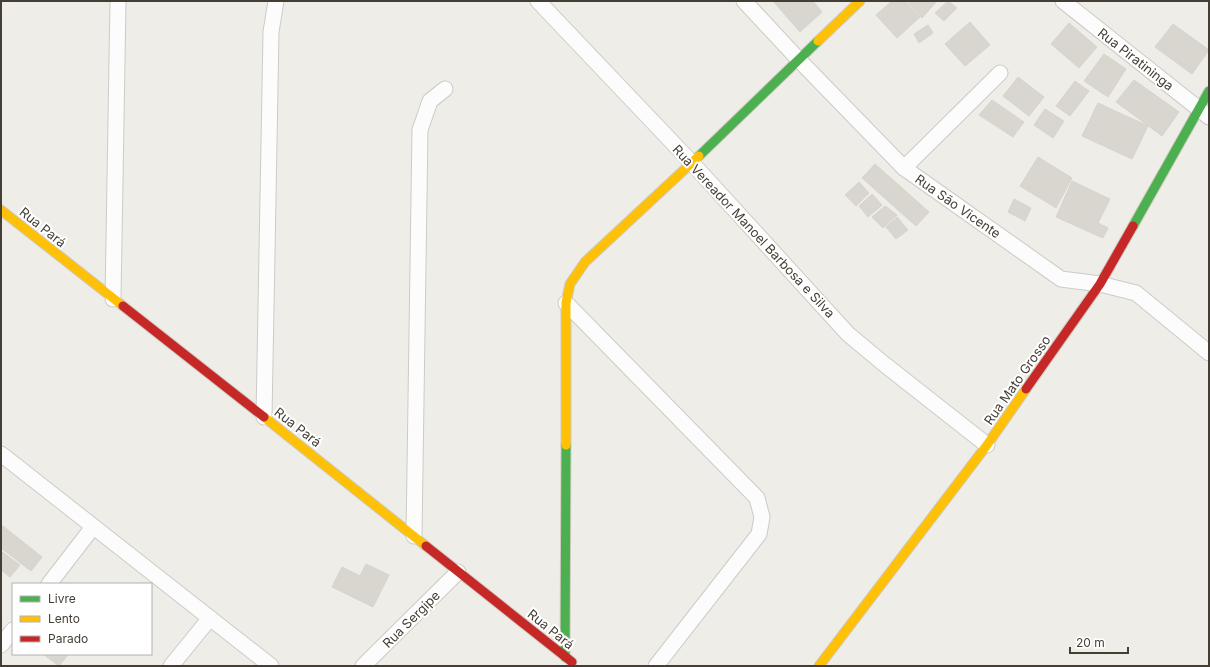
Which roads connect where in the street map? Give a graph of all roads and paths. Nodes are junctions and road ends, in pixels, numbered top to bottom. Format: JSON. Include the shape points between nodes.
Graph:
{"nodes":[{"id":1,"x":118,"y":1,"type":"edge"},
{"id":2,"x":276,"y":1,"type":"edge"},
{"id":3,"x":538,"y":1,"type":"edge"},
{"id":4,"x":744,"y":1,"type":"edge"},
{"id":5,"x":860,"y":1,"type":"edge"},
{"id":6,"x":1063,"y":1,"type":"edge"},
{"id":7,"x":799,"y":60,"type":"junction"},
{"id":8,"x":1000,"y":73,"type":"dead end"},
{"id":9,"x":445,"y":89,"type":"dead end"},
{"id":10,"x":1209,"y":91,"type":"edge"},
{"id":11,"x":1204,"y":113,"type":"edge"},
{"id":12,"x":692,"y":162,"type":"junction"},
{"id":13,"x":904,"y":168,"type":"junction"},
{"id":14,"x":1,"y":210,"type":"edge"},
{"id":15,"x":1100,"y":284,"type":"junction"},
{"id":16,"x":113,"y":299,"type":"junction"},
{"id":17,"x":566,"y":303,"type":"junction"},
{"id":18,"x":1209,"y":353,"type":"edge"},
{"id":19,"x":264,"y":417,"type":"junction"},
{"id":20,"x":987,"y":445,"type":"junction"},
{"id":21,"x":1,"y":454,"type":"edge"},
{"id":22,"x":93,"y":527,"type":"junction"},
{"id":23,"x":414,"y":536,"type":"junction"},
{"id":24,"x":458,"y":572,"type":"junction"},
{"id":25,"x":49,"y":583,"type":"edge"},
{"id":26,"x":210,"y":618,"type":"junction"},
{"id":27,"x":12,"y":631,"type":"edge"},
{"id":28,"x":1,"y":645,"type":"edge"},
{"id":29,"x":565,"y":657,"type":"junction"},
{"id":30,"x":171,"y":666,"type":"edge"},
{"id":31,"x":271,"y":666,"type":"edge"},
{"id":32,"x":364,"y":666,"type":"edge"},
{"id":33,"x":577,"y":666,"type":"edge"},
{"id":34,"x":656,"y":666,"type":"edge"},
{"id":35,"x":819,"y":666,"type":"edge"}],
"edges":[{"from":1,"to":16,"type":"street"},
{"from":2,"to":19,"type":"street","via":[[271,32]]},
{"from":3,"to":12,"type":"street","name":"Rua Vereador Manoel Barbosa e Silva"},
{"from":4,"to":7,"type":"street","name":"Rua São Vicente"},
{"from":5,"to":7,"type":"street"},
{"from":6,"to":11,"type":"street","name":"Rua Piratininga"},
{"from":7,"to":12,"type":"street"},
{"from":7,"to":13,"type":"street","name":"Rua São Vicente"},
{"from":8,"to":13,"type":"street"},
{"from":9,"to":23,"type":"street","via":[[430,101],[420,130]]},
{"from":10,"to":11,"type":"street","name":"Rua Mato Grosso"},
{"from":11,"to":15,"type":"street","name":"Rua Mato Grosso"},
{"from":12,"to":17,"type":"street","via":[[585,262],[570,284]]},
{"from":12,"to":20,"type":"street","name":"Rua Vereador Manoel Barbosa e Silva","via":[[848,334]]},
{"from":13,"to":15,"type":"street","name":"Rua São Vicente","via":[[1062,279]]},
{"from":14,"to":16,"type":"street","name":"Rua Pará"},
{"from":15,"to":18,"type":"street","name":"Rua São Vicente","via":[[1136,293]]},
{"from":15,"to":20,"type":"street","name":"Rua Mato Grosso"},
{"from":16,"to":19,"type":"street","name":"Rua Pará"},
{"from":17,"to":29,"type":"street"},
{"from":17,"to":34,"type":"street","via":[[757,498],[762,517],[759,534]]},
{"from":19,"to":23,"type":"street","name":"Rua Pará"},
{"from":20,"to":35,"type":"street","name":"Rua Mato Grosso"},
{"from":21,"to":22,"type":"street"},
{"from":22,"to":25,"type":"street"},
{"from":22,"to":26,"type":"street"},
{"from":23,"to":24,"type":"street","name":"Rua Pará"},
{"from":24,"to":29,"type":"street","name":"Rua Pará"},
{"from":24,"to":32,"type":"street","name":"Rua Sergipe"},
{"from":26,"to":30,"type":"street"},
{"from":26,"to":31,"type":"street"},
{"from":27,"to":28,"type":"street"},
{"from":29,"to":33,"type":"street","name":"Rua Pará"}]}
